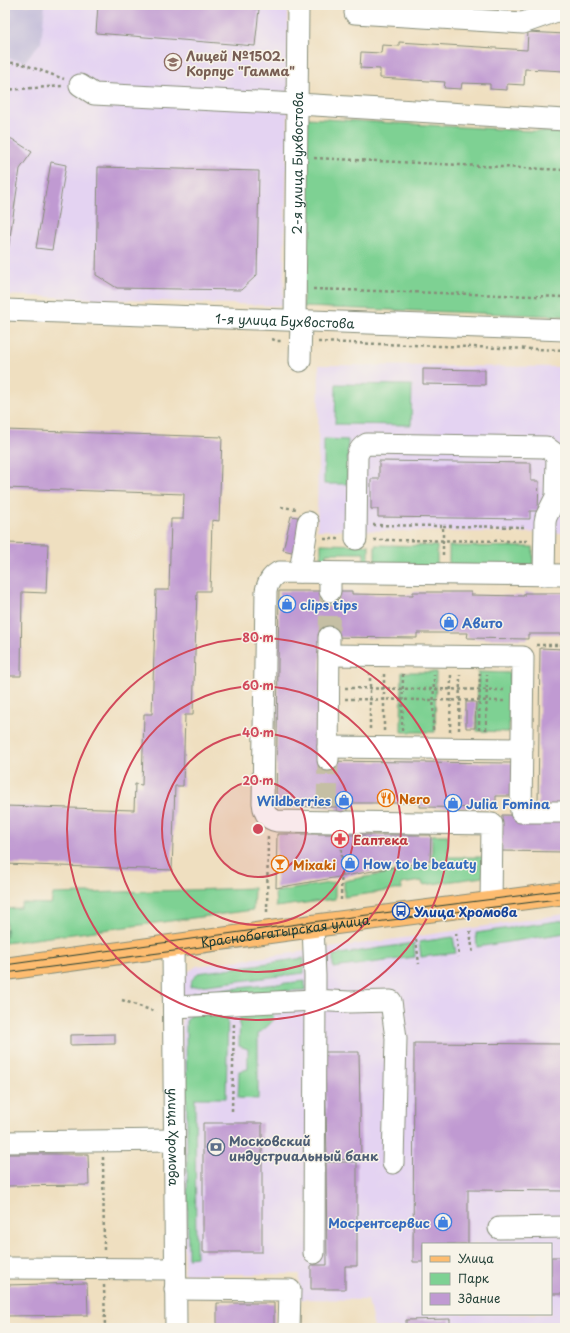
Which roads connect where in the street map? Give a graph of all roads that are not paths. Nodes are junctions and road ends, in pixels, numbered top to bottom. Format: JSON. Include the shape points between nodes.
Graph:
{"nodes":[{"id":1,"x":298,"y":5,"type":"edge"},
{"id":2,"x":565,"y":8,"type":"edge"},
{"id":3,"x":420,"y":11,"type":"edge"},
{"id":4,"x":355,"y":13,"type":"dead end"},
{"id":5,"x":80,"y":85,"type":"road end"},
{"id":6,"x":298,"y":104,"type":"junction"},
{"id":7,"x":565,"y":120,"type":"edge"},
{"id":8,"x":5,"y":310,"type":"edge"},
{"id":9,"x":298,"y":321,"type":"junction"},
{"id":10,"x":565,"y":330,"type":"edge"},
{"id":11,"x":300,"y":361,"type":"dead end"},
{"id":12,"x":307,"y":530,"type":"road end"},
{"id":13,"x":356,"y":532,"type":"road end"},
{"id":14,"x":300,"y":572,"type":"junction"},
{"id":15,"x":544,"y":575,"type":"junction"},
{"id":16,"x":565,"y":575,"type":"edge"},
{"id":17,"x":522,"y":749,"type":"junction"},
{"id":18,"x":565,"y":812,"type":"edge"},
{"id":19,"x":565,"y":893,"type":"edge"},
{"id":20,"x":491,"y":903,"type":"junction"},
{"id":21,"x":313,"y":926,"type":"junction"},
{"id":22,"x":174,"y":946,"type":"junction"},
{"id":23,"x":5,"y":969,"type":"edge"},
{"id":24,"x":314,"y":1000,"type":"junction"},
{"id":25,"x":167,"y":1010,"type":"junction"},
{"id":26,"x":174,"y":1140,"type":"junction"},
{"id":27,"x":5,"y":1142,"type":"edge"},
{"id":28,"x":393,"y":1163,"type":"dead end"},
{"id":29,"x":565,"y":1227,"type":"edge"},
{"id":30,"x":499,"y":1228,"type":"dead end"},
{"id":31,"x":314,"y":1253,"type":"dead end"},
{"id":32,"x":5,"y":1268,"type":"edge"},
{"id":33,"x":175,"y":1279,"type":"junction"},
{"id":34,"x":176,"y":1328,"type":"edge"},
{"id":35,"x":289,"y":1328,"type":"edge"}],
"edges":[{"from":1,"to":6,"type":"street","name":"2-я улица Бухвостова"},
{"from":2,"to":3,"type":"street","via":[[523,23]]},
{"from":3,"to":4,"type":"street"},
{"from":5,"to":6,"type":"street","via":[[94,94]]},
{"from":6,"to":7,"type":"street"},
{"from":6,"to":9,"type":"street","name":"2-я улица Бухвостова","via":[[295,288]]},
{"from":8,"to":9,"type":"street","name":"1-я улица Бухвостова"},
{"from":9,"to":10,"type":"street","name":"1-я улица Бухвостова"},
{"from":9,"to":11,"type":"street","name":"2-я улица Бухвостова"},
{"from":12,"to":14,"type":"street"},
{"from":13,"to":15,"type":"street","via":[[358,456],[360,448],[366,444],[546,447],[554,452],[556,459],[556,493],[546,517]]},
{"from":14,"to":15,"type":"street","via":[[330,582],[443,574]]},
{"from":14,"to":20,"type":"street","via":[[275,574],[266,591],[264,812],[268,818],[277,821],[492,824]]},
{"from":15,"to":16,"type":"street"},
{"from":17,"to":17,"type":"street","via":[[385,748],[328,754],[329,646],[386,655],[523,657]]},
{"from":17,"to":18,"type":"street","via":[[521,812]]},
{"from":19,"to":20,"type":"main road","name":"Краснобогатырская улица"},
{"from":20,"to":21,"type":"main road","name":"Краснобогатырская улица"},
{"from":21,"to":22,"type":"main road","name":"Краснобогатырская улица"},
{"from":21,"to":24,"type":"street"},
{"from":22,"to":23,"type":"main road","name":"Краснобогатырская улица"},
{"from":22,"to":25,"type":"street","name":"улица Хромова"},
{"from":24,"to":25,"type":"street"},
{"from":24,"to":28,"type":"street","via":[[391,1001],[396,1038]]},
{"from":24,"to":31,"type":"street"},
{"from":25,"to":26,"type":"street","name":"улица Хромова"},
{"from":26,"to":27,"type":"street"},
{"from":26,"to":33,"type":"street","name":"улица Хромова"},
{"from":29,"to":30,"type":"street"},
{"from":32,"to":33,"type":"street","via":[[104,1268]]},
{"from":33,"to":34,"type":"street","name":"улица Хромова"},
{"from":33,"to":35,"type":"street","via":[[290,1290]]}]}
